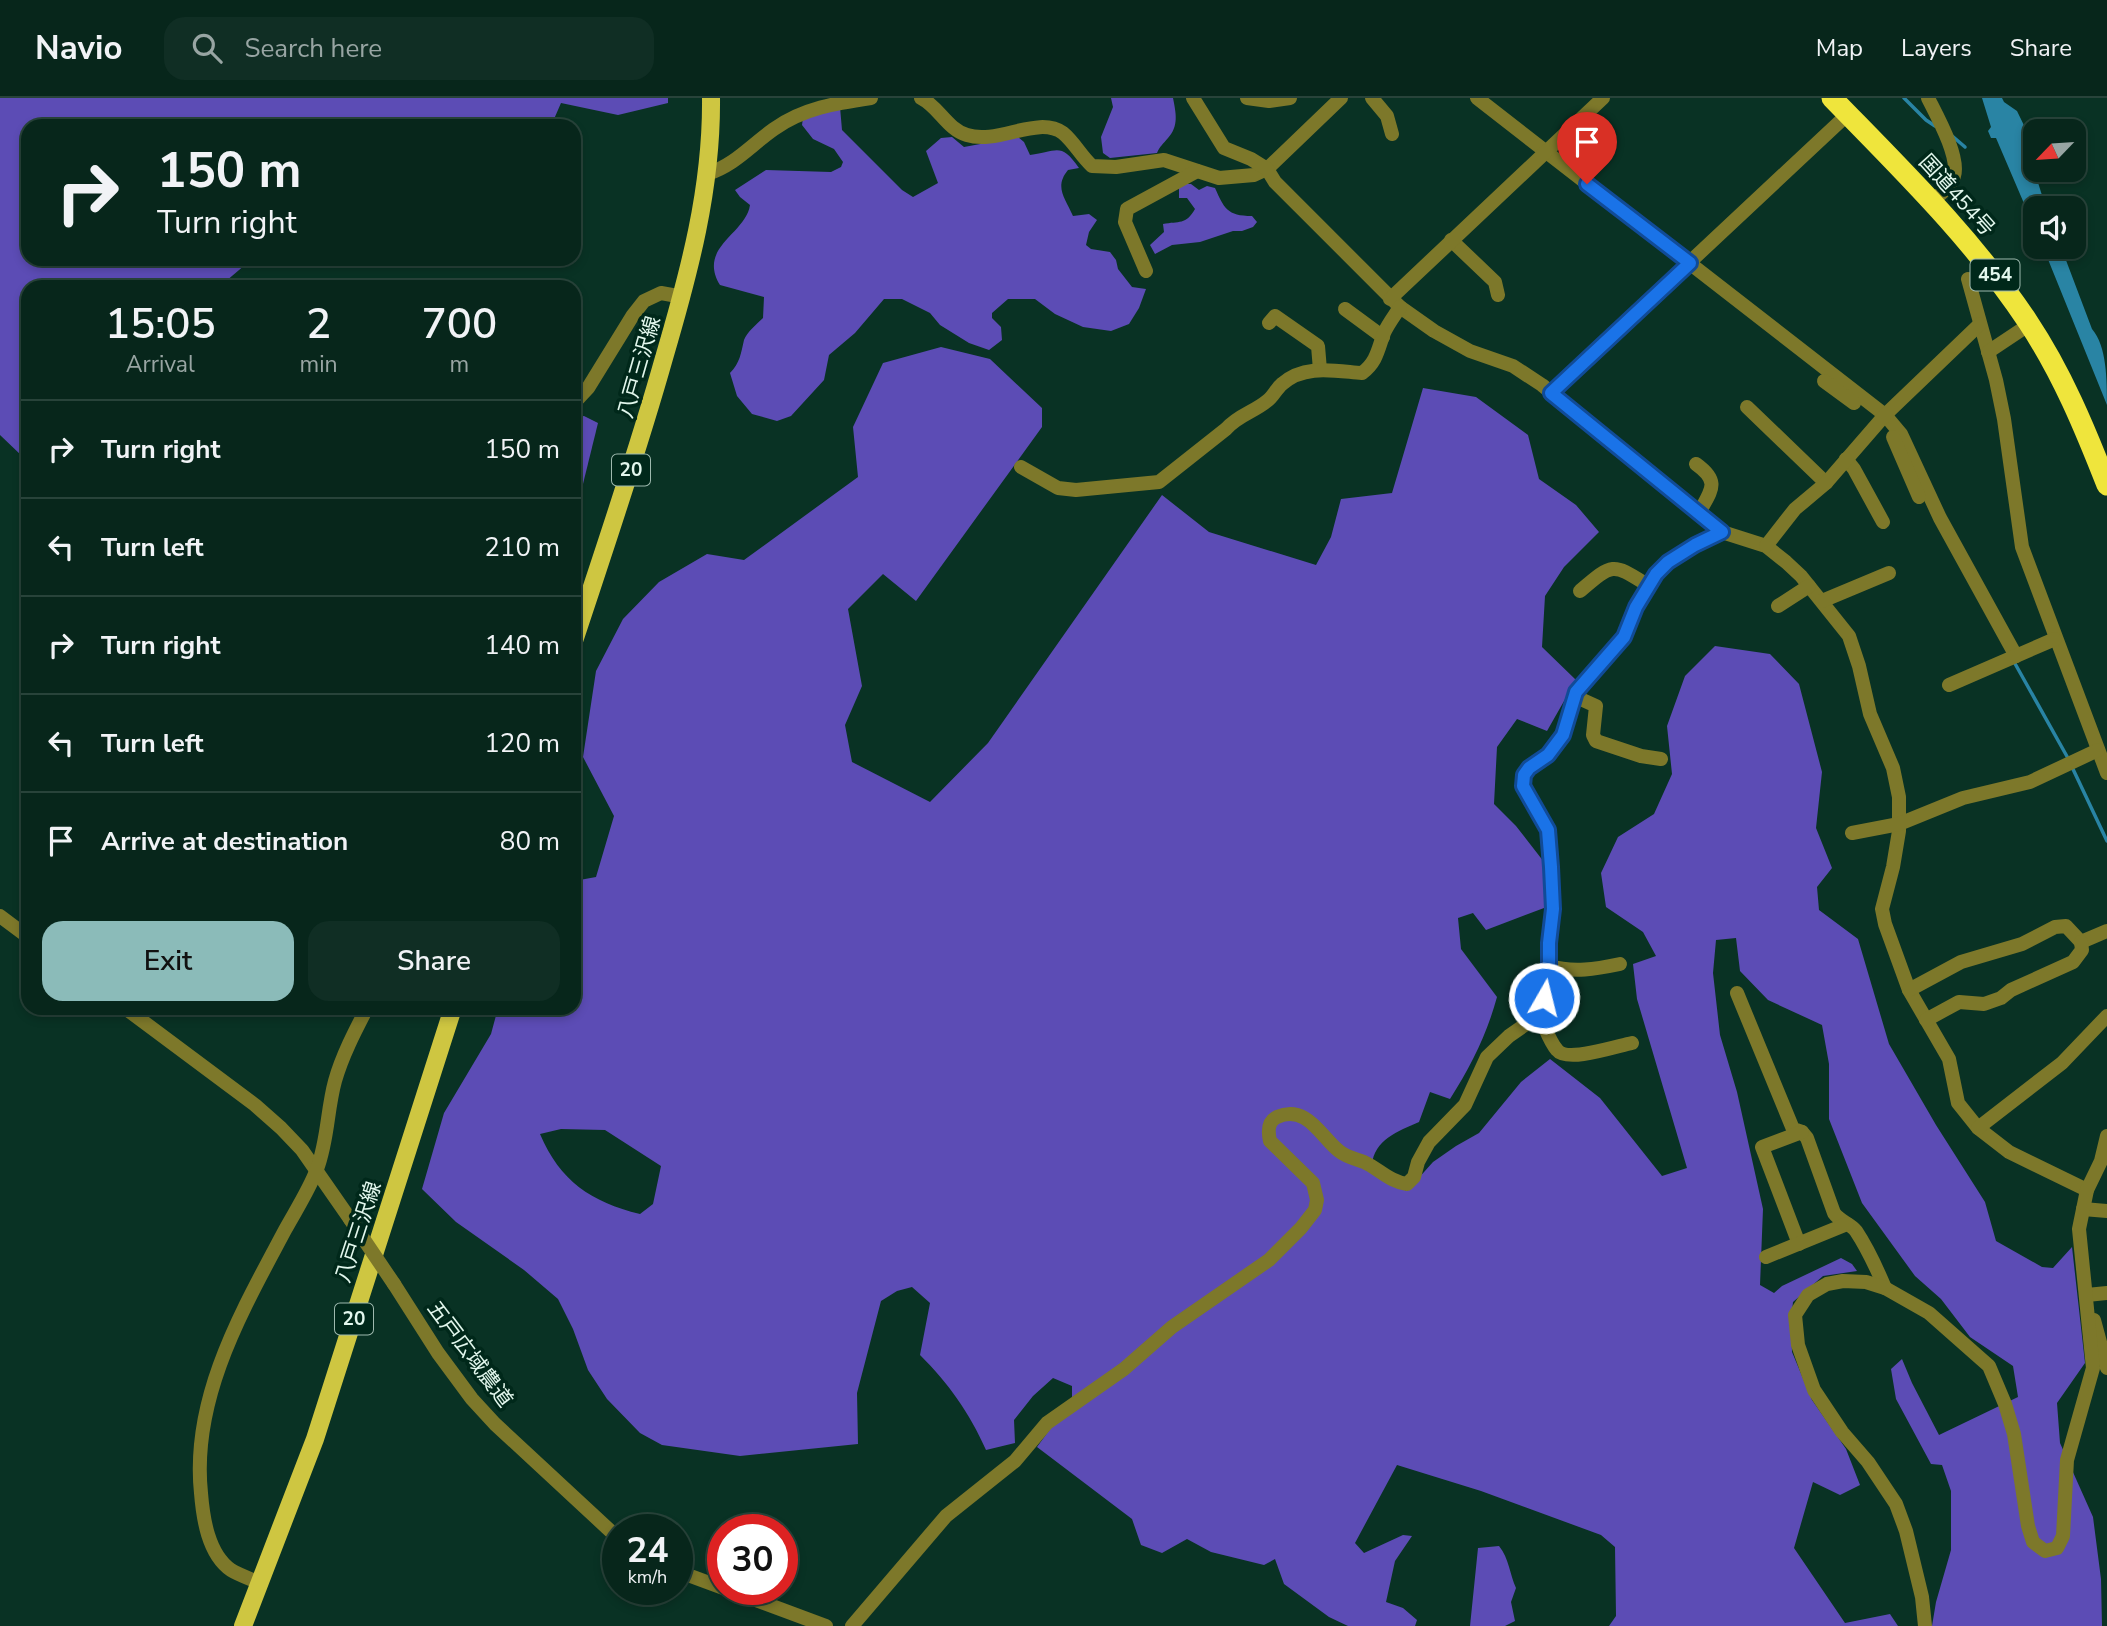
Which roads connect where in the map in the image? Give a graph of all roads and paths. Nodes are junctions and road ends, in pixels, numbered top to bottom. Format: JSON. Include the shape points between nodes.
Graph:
{"nodes":[{"id":1,"x":711,"y":98,"type":"edge"},
{"id":2,"x":871,"y":98,"type":"edge"},
{"id":3,"x":921,"y":98,"type":"edge"},
{"id":4,"x":1193,"y":98,"type":"edge"},
{"id":5,"x":1247,"y":98,"type":"edge"},
{"id":6,"x":1290,"y":98,"type":"edge"},
{"id":7,"x":1341,"y":98,"type":"edge"},
{"id":8,"x":1372,"y":98,"type":"edge"},
{"id":9,"x":1477,"y":98,"type":"edge"},
{"id":10,"x":1603,"y":98,"type":"edge"},
{"id":11,"x":1832,"y":98,"type":"edge"},
{"id":12,"x":1928,"y":98,"type":"edge"},
{"id":13,"x":1847,"y":114,"type":"junction"},
{"id":14,"x":1392,"y":134,"type":"dead end"},
{"id":15,"x":1546,"y":152,"type":"junction"},
{"id":16,"x":1267,"y":169,"type":"junction"},
{"id":17,"x":1197,"y":171,"type":"junction"},
{"id":18,"x":708,"y":174,"type":"junction"},
{"id":19,"x":1933,"y":201,"type":"junction"},
{"id":20,"x":1451,"y":240,"type":"junction"},
{"id":21,"x":1690,"y":263,"type":"junction"},
{"id":22,"x":1146,"y":271,"type":"dead end"},
{"id":23,"x":1968,"y":279,"type":"dead end"},
{"id":24,"x":1498,"y":295,"type":"dead end"},
{"id":25,"x":683,"y":297,"type":"junction"},
{"id":26,"x":1395,"y":303,"type":"junction"},
{"id":27,"x":1345,"y":309,"type":"dead end"},
{"id":28,"x":1269,"y":323,"type":"dead end"},
{"id":29,"x":1980,"y":324,"type":"junction"},
{"id":30,"x":2030,"y":324,"type":"junction"},
{"id":31,"x":1383,"y":337,"type":"junction"},
{"id":32,"x":1988,"y":352,"type":"junction"},
{"id":33,"x":1320,"y":370,"type":"junction"},
{"id":34,"x":1824,"y":381,"type":"dead end"},
{"id":35,"x":1551,"y":393,"type":"junction"},
{"id":36,"x":581,"y":396,"type":"edge"},
{"id":37,"x":1747,"y":407,"type":"dead end"},
{"id":38,"x":1882,"y":419,"type":"junction"},
{"id":39,"x":1846,"y":459,"type":"junction"},
{"id":40,"x":1696,"y":464,"type":"dead end"},
{"id":41,"x":1021,"y":467,"type":"dead end"},
{"id":42,"x":1826,"y":483,"type":"junction"},
{"id":43,"x":2107,"y":485,"type":"edge"},
{"id":44,"x":1919,"y":497,"type":"dead end"},
{"id":45,"x":1699,"y":513,"type":"junction"},
{"id":46,"x":1883,"y":522,"type":"dead end"},
{"id":47,"x":1722,"y":532,"type":"junction"},
{"id":48,"x":1766,"y":546,"type":"junction"},
{"id":49,"x":1889,"y":573,"type":"dead end"},
{"id":50,"x":1649,"y":586,"type":"junction"},
{"id":51,"x":1809,"y":586,"type":"junction"},
{"id":52,"x":1580,"y":591,"type":"dead end"},
{"id":53,"x":1822,"y":601,"type":"junction"},
{"id":54,"x":1778,"y":606,"type":"dead end"},
{"id":55,"x":581,"y":620,"type":"edge"},
{"id":56,"x":2055,"y":639,"type":"junction"},
{"id":57,"x":2016,"y":656,"type":"junction"},
{"id":58,"x":1949,"y":685,"type":"dead end"},
{"id":59,"x":1574,"y":696,"type":"junction"},
{"id":60,"x":2098,"y":750,"type":"junction"},
{"id":61,"x":1661,"y":760,"type":"dead end"},
{"id":62,"x":2107,"y":773,"type":"edge"},
{"id":63,"x":1899,"y":824,"type":"junction"},
{"id":64,"x":1852,"y":832,"type":"dead end"},
{"id":65,"x":0,"y":916,"type":"edge"},
{"id":66,"x":2107,"y":931,"type":"edge"},
{"id":67,"x":21,"y":932,"type":"edge"},
{"id":68,"x":2081,"y":942,"type":"junction"},
{"id":69,"x":1620,"y":964,"type":"dead end"},
{"id":70,"x":1549,"y":966,"type":"junction"},
{"id":71,"x":1909,"y":990,"type":"junction"},
{"id":72,"x":1737,"y":993,"type":"dead end"},
{"id":73,"x":134,"y":1015,"type":"edge"},
{"id":74,"x":364,"y":1015,"type":"edge"},
{"id":75,"x":451,"y":1015,"type":"edge"},
{"id":76,"x":1539,"y":1016,"type":"junction"},
{"id":77,"x":2107,"y":1016,"type":"edge"},
{"id":78,"x":1926,"y":1020,"type":"junction"},
{"id":79,"x":1632,"y":1043,"type":"dead end"},
{"id":80,"x":1978,"y":1128,"type":"junction"},
{"id":81,"x":1802,"y":1132,"type":"junction"},
{"id":82,"x":2107,"y":1136,"type":"edge"},
{"id":83,"x":317,"y":1170,"type":"junction"},
{"id":84,"x":2087,"y":1190,"type":"junction"},
{"id":85,"x":2083,"y":1209,"type":"junction"},
{"id":86,"x":2107,"y":1211,"type":"edge"},
{"id":87,"x":1847,"y":1224,"type":"junction"},
{"id":88,"x":1799,"y":1244,"type":"junction"},
{"id":89,"x":1766,"y":1257,"type":"dead end"},
{"id":90,"x":1885,"y":1288,"type":"junction"},
{"id":91,"x":2085,"y":1293,"type":"junction"},
{"id":92,"x":2107,"y":1293,"type":"edge"},
{"id":93,"x":2107,"y":1368,"type":"edge"},
{"id":94,"x":602,"y":1523,"type":"edge"},
{"id":95,"x":260,"y":1583,"type":"junction"},
{"id":96,"x":770,"y":1605,"type":"edge"},
{"id":97,"x":243,"y":1626,"type":"edge"},
{"id":98,"x":826,"y":1626,"type":"edge"},
{"id":99,"x":852,"y":1626,"type":"edge"},
{"id":100,"x":1925,"y":1626,"type":"edge"}],
"edges":[{"from":1,"to":18,"type":"main road","name":"八戸三沢線","number":"20"},
{"from":2,"to":18,"type":"street","via":[[802,113],[774,129],[741,158]]},
{"from":3,"to":17,"type":"street","via":[[959,132],[971,136],[1056,129],[1092,166],[1164,160]]},
{"from":4,"to":16,"type":"street","via":[[1224,148]]},
{"from":5,"to":6,"type":"street"},
{"from":7,"to":16,"type":"street"},
{"from":8,"to":14,"type":"street","via":[[1387,116]]},
{"from":9,"to":15,"type":"street"},
{"from":10,"to":15,"type":"street"},
{"from":11,"to":13,"type":"highway","name":"国道454号","number":"454"},
{"from":12,"to":19,"type":"street","via":[[1948,141],[1955,174]]},
{"from":13,"to":19,"type":"highway","name":"国道454号","number":"454"},
{"from":13,"to":21,"type":"street"},
{"from":15,"to":20,"type":"street"},
{"from":15,"to":21,"type":"street"},
{"from":16,"to":17,"type":"street","via":[[1227,178]]},
{"from":16,"to":26,"type":"street"},
{"from":17,"to":22,"type":"street","via":[[1127,209],[1125,222]]},
{"from":18,"to":25,"type":"main road","name":"八戸三沢線","number":"20"},
{"from":19,"to":30,"type":"highway","name":"国道454号","number":"454"},
{"from":20,"to":24,"type":"street","via":[[1494,282]]},
{"from":20,"to":26,"type":"street"},
{"from":21,"to":35,"type":"street"},
{"from":21,"to":38,"type":"street"},
{"from":23,"to":29,"type":"street"},
{"from":25,"to":36,"type":"street","via":[[661,293],[644,301]]},
{"from":25,"to":55,"type":"main road","name":"八戸三沢線","number":"20","via":[[651,411]]},
{"from":26,"to":31,"type":"street"},
{"from":26,"to":35,"type":"street","via":[[1434,331],[1470,351],[1513,366]]},
{"from":27,"to":31,"type":"street"},
{"from":28,"to":33,"type":"street","via":[[1275,316],[1318,346]]},
{"from":29,"to":32,"type":"street"},
{"from":29,"to":38,"type":"street"},
{"from":30,"to":32,"type":"street"},
{"from":30,"to":43,"type":"highway","name":"国道454号","number":"454","via":[[2084,426]]},
{"from":31,"to":33,"type":"street","via":[[1377,356],[1362,373]]},
{"from":32,"to":56,"type":"street","via":[[2004,419],[2022,547]]},
{"from":33,"to":41,"type":"street","via":[[1298,374],[1282,384],[1268,401],[1235,419],[1158,482],[1067,489]]},
{"from":34,"to":38,"type":"street"},
{"from":35,"to":45,"type":"street"},
{"from":37,"to":42,"type":"street"},
{"from":38,"to":39,"type":"street"},
{"from":38,"to":44,"type":"street"},
{"from":38,"to":57,"type":"street","via":[[1901,434],[1940,518]]},
{"from":39,"to":42,"type":"street"},
{"from":39,"to":46,"type":"street"},
{"from":40,"to":45,"type":"street","via":[[1710,473],[1712,481]]},
{"from":42,"to":48,"type":"street","via":[[1795,509]]},
{"from":45,"to":47,"type":"street"},
{"from":47,"to":48,"type":"street"},
{"from":47,"to":50,"type":"street","via":[[1668,562]]},
{"from":48,"to":51,"type":"street"},
{"from":49,"to":53,"type":"street"},
{"from":50,"to":52,"type":"street","via":[[1620,568],[1606,569]]},
{"from":50,"to":59,"type":"street","via":[[1624,637]]},
{"from":51,"to":53,"type":"street"},
{"from":51,"to":54,"type":"street"},
{"from":53,"to":63,"type":"street","via":[[1849,636],[1870,714],[1893,768]]},
{"from":56,"to":57,"type":"street"},
{"from":56,"to":60,"type":"street"},
{"from":57,"to":58,"type":"street"},
{"from":59,"to":61,"type":"street","via":[[1596,706],[1596,741]]},
{"from":59,"to":70,"type":"street","via":[[1563,735],[1524,775],[1523,786],[1548,830],[1553,909]]},
{"from":60,"to":62,"type":"street"},
{"from":60,"to":63,"type":"street","via":[[2030,782],[1963,798]]},
{"from":63,"to":64,"type":"street"},
{"from":63,"to":71,"type":"street","via":[[1882,909]]},
{"from":65,"to":67,"type":"street"},
{"from":66,"to":68,"type":"street"},
{"from":68,"to":71,"type":"street","via":[[2066,926],[2055,927],[2022,944],[1961,962]]},
{"from":68,"to":78,"type":"street","via":[[2073,962],[2001,998],[1984,1004],[1959,1002]]},
{"from":69,"to":70,"type":"street","via":[[1579,970]]},
{"from":70,"to":76,"type":"street"},
{"from":71,"to":78,"type":"street"},
{"from":72,"to":81,"type":"street","via":[[1793,1129]]},
{"from":73,"to":83,"type":"street","name":"五戸広域農道","via":[[255,1105]]},
{"from":74,"to":83,"type":"street","via":[[335,1082]]},
{"from":75,"to":95,"type":"main road","name":"八戸三沢線","number":"20","via":[[316,1439]]},
{"from":76,"to":79,"type":"street","via":[[1564,1055]]},
{"from":76,"to":99,"type":"street","via":[[1487,1057],[1465,1105],[1429,1142],[1415,1177],[1407,1184],[1339,1151],[1315,1123],[1290,1114],[1271,1122],[1270,1141],[1314,1183],[1315,1210],[1301,1228],[1269,1260],[1047,1423],[1015,1461],[946,1516]]},
{"from":77,"to":80,"type":"street","via":[[2062,1063]]},
{"from":78,"to":80,"type":"street","via":[[1949,1059],[1958,1103]]},
{"from":80,"to":84,"type":"street","via":[[2030,1164]]},
{"from":81,"to":87,"type":"street","via":[[1834,1213]]},
{"from":81,"to":88,"type":"street","via":[[1762,1147]]},
{"from":82,"to":84,"type":"street"},
{"from":83,"to":94,"type":"street","name":"五戸広域農道","bridge":true,"via":[[472,1399]]},
{"from":83,"to":95,"type":"street","via":[[247,1302],[209,1395],[201,1429],[199,1475],[206,1530],[230,1569]]},
{"from":84,"to":85,"type":"street"},
{"from":85,"to":86,"type":"street"},
{"from":85,"to":91,"type":"street","via":[[2078,1229]]},
{"from":87,"to":88,"type":"street"},
{"from":87,"to":90,"type":"street","via":[[1854,1228]]},
{"from":88,"to":89,"type":"street"},
{"from":90,"to":91,"type":"street","via":[[1929,1313],[1989,1366],[2014,1434],[2033,1542],[2045,1551],[2057,1548],[2063,1536],[2067,1460],[2093,1368]]},
{"from":90,"to":100,"type":"street","via":[[1843,1281],[1827,1284],[1808,1296],[1795,1315],[1798,1345],[1814,1390],[1896,1504],[1922,1597]]},
{"from":91,"to":92,"type":"street"},
{"from":91,"to":93,"type":"street"},
{"from":95,"to":97,"type":"main road","name":"八戸三沢線","number":"20"},
{"from":96,"to":98,"type":"street"}]}
